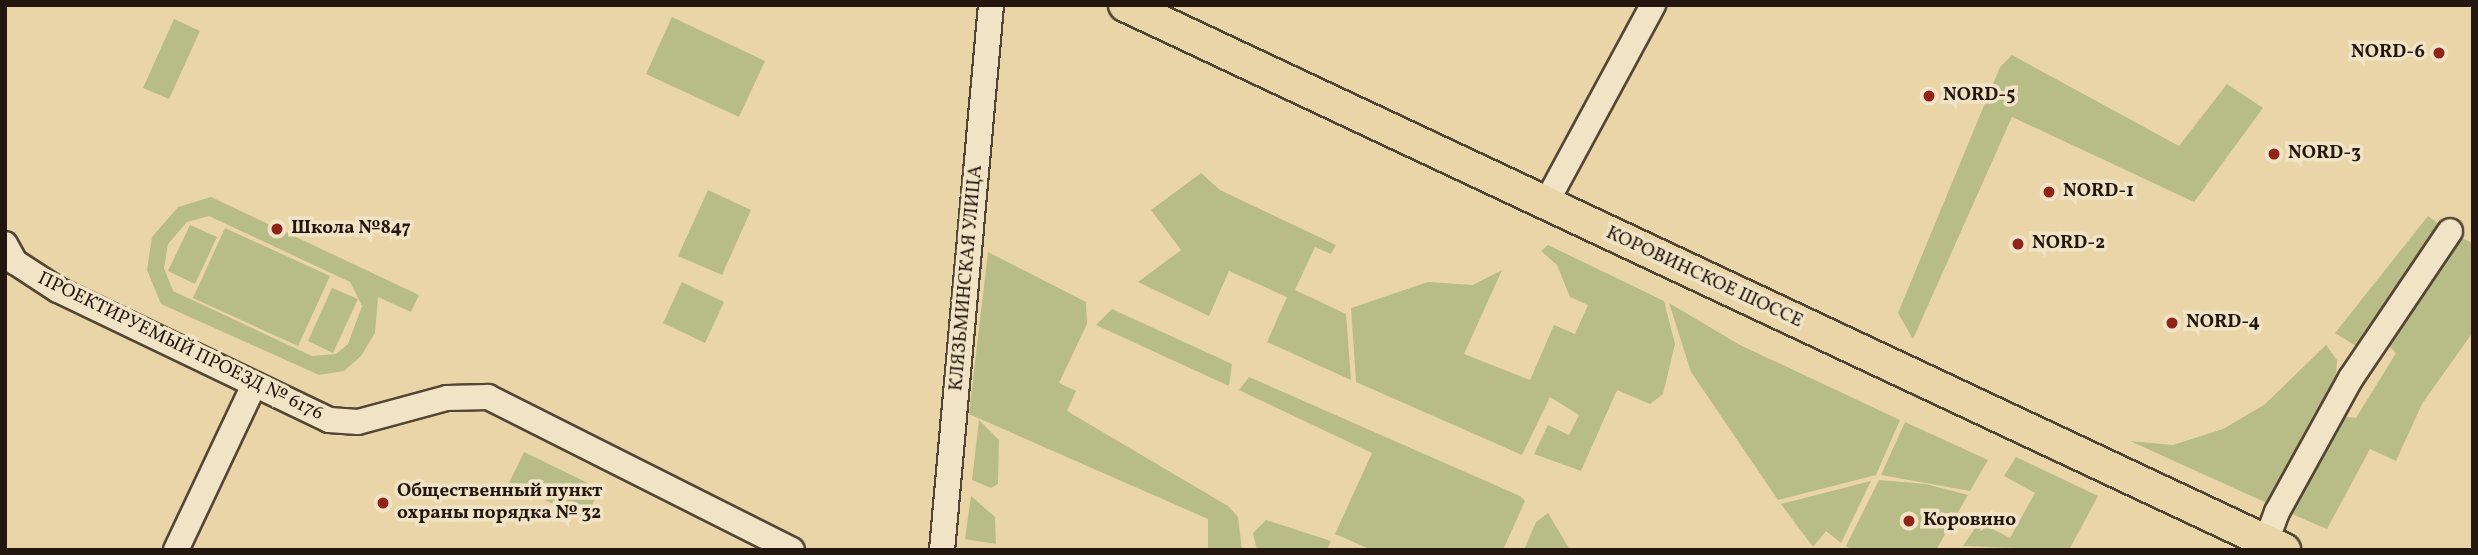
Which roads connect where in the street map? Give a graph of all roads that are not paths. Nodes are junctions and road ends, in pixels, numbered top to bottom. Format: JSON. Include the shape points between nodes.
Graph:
{"nodes":[{"id":1,"x":991,"y":5,"type":"edge"},
{"id":2,"x":1125,"y":5,"type":"edge"},
{"id":3,"x":1653,"y":5,"type":"edge"},
{"id":4,"x":1546,"y":203,"type":"junction"},
{"id":5,"x":2450,"y":231,"type":"dead end"},
{"id":6,"x":5,"y":244,"type":"edge"},
{"id":7,"x":254,"y":385,"type":"junction"},
{"id":8,"x":2271,"y":547,"type":"edge"},
{"id":9,"x":176,"y":550,"type":"edge"},
{"id":10,"x":792,"y":550,"type":"edge"},
{"id":11,"x":942,"y":550,"type":"edge"}],
"edges":[{"from":1,"to":11,"type":"street","name":"КЛЯЗЬМИНСКАЯ УЛИЦА"},
{"from":2,"to":4,"type":"main road","name":"КОРОВИНСКОЕ ШОССЕ"},
{"from":3,"to":4,"type":"street"},
{"from":4,"to":8,"type":"main road","name":"КОРОВИНСКОЕ ШОССЕ"},
{"from":5,"to":8,"type":"street","via":[[2351,378]]},
{"from":6,"to":7,"type":"street","name":"ПРОЕКТИРУЕМЫЙ ПРОЕЗД № 6176","via":[[15,262],[48,285]]},
{"from":7,"to":9,"type":"street"},
{"from":7,"to":10,"type":"street","name":"ПРОЕКТИРУЕМЫЙ ПРОЕЗД № 6176","via":[[342,422],[447,398],[488,397]]}]}
